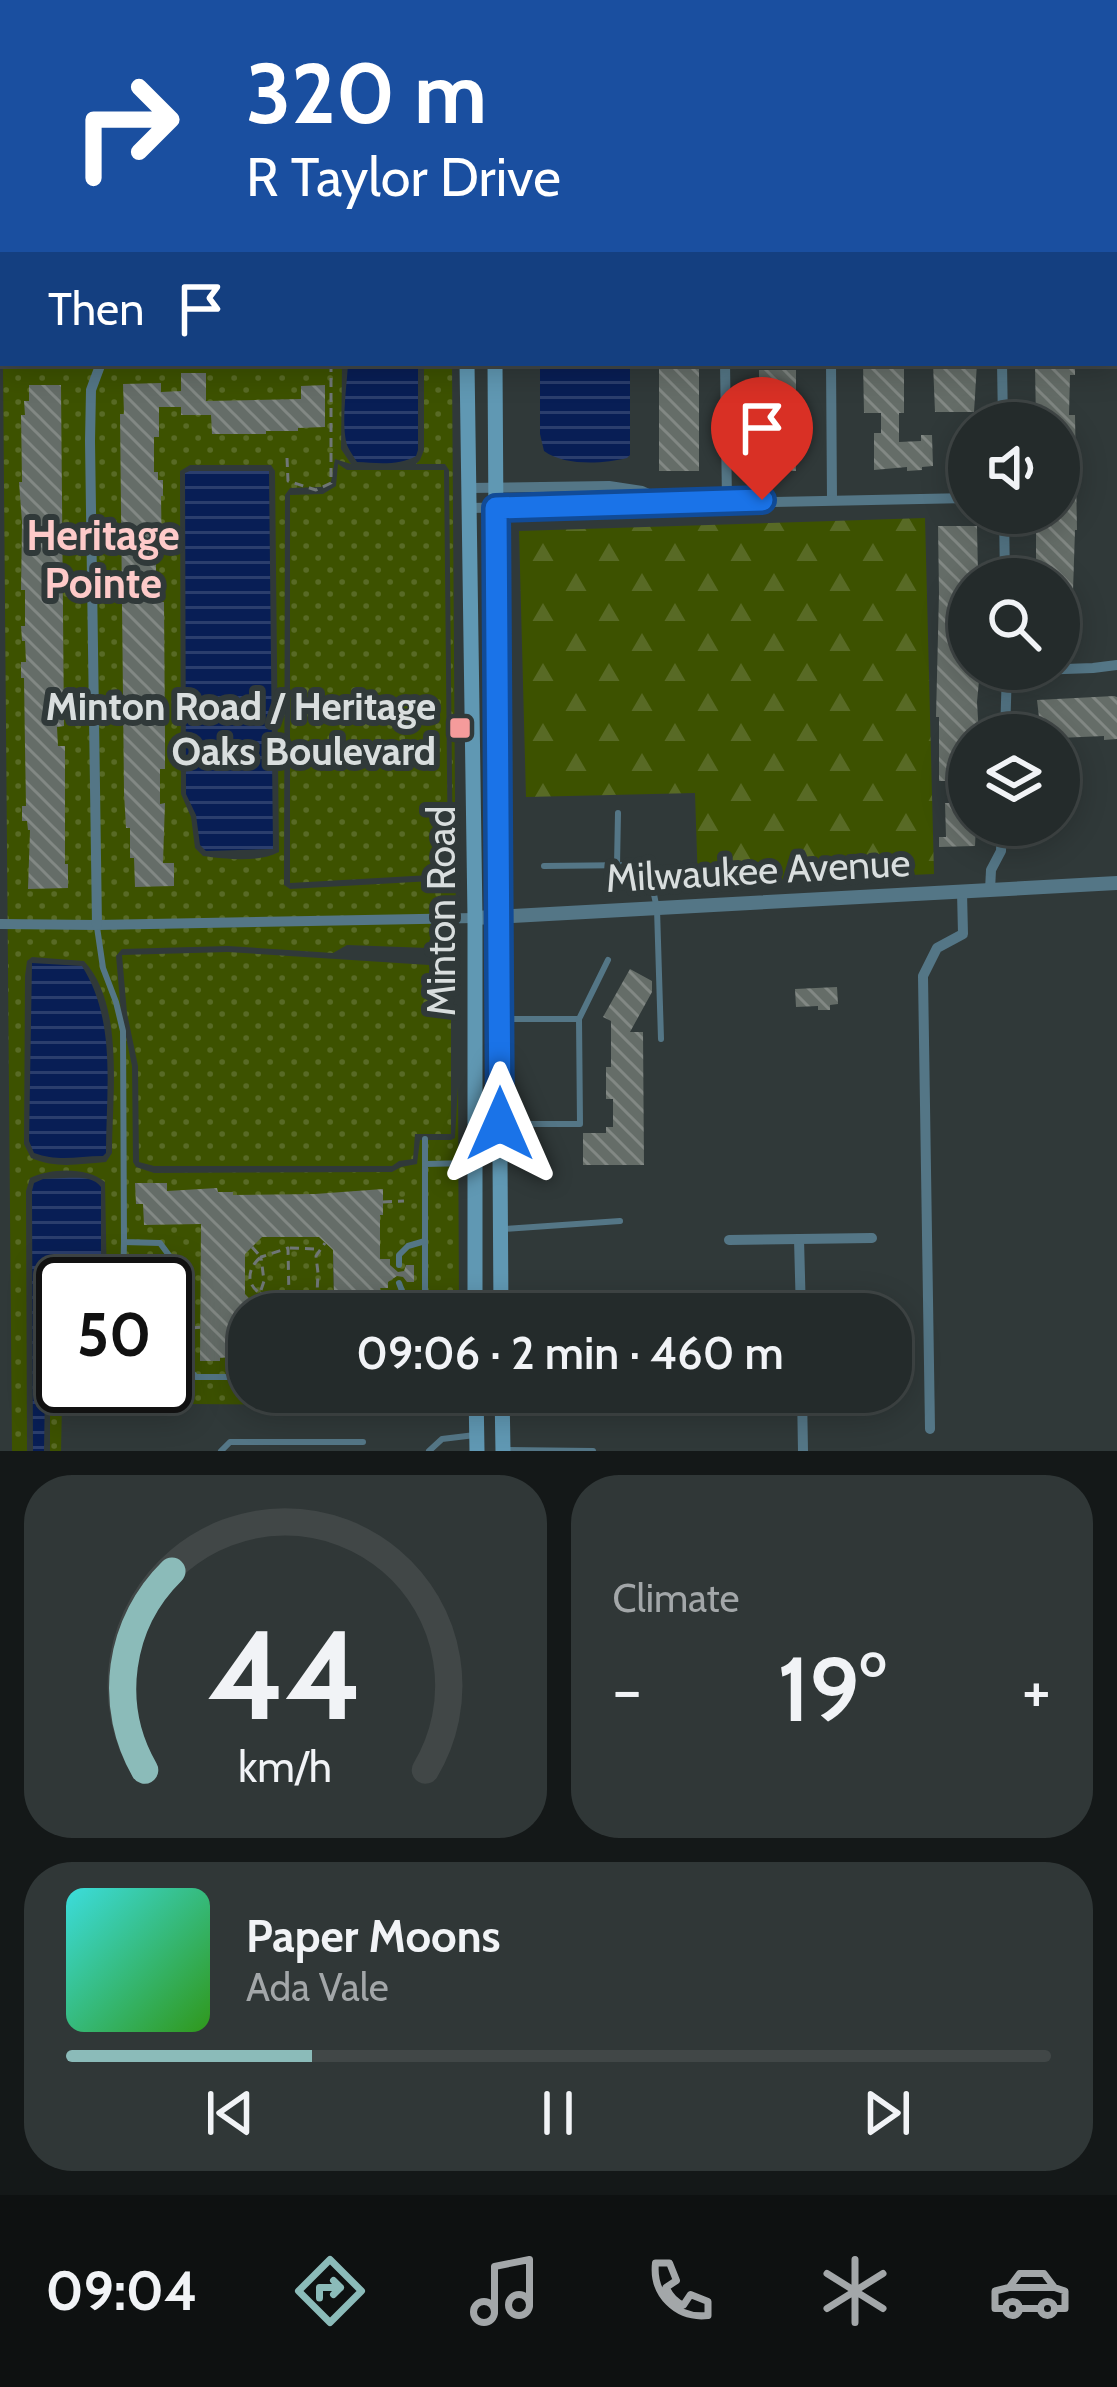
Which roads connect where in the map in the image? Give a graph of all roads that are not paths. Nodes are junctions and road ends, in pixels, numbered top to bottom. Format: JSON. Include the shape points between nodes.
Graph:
{"nodes":[{"id":1,"x":99,"y":366,"type":"edge"},
{"id":2,"x":467,"y":366,"type":"edge"},
{"id":3,"x":495,"y":366,"type":"edge"},
{"id":4,"x":724,"y":366,"type":"edge"},
{"id":5,"x":831,"y":366,"type":"edge"},
{"id":6,"x":1002,"y":366,"type":"edge"},
{"id":7,"x":1003,"y":402,"type":"edge"},
{"id":8,"x":565,"y":487,"type":"junction"},
{"id":9,"x":469,"y":488,"type":"junction"},
{"id":10,"x":496,"y":488,"type":"junction"},
{"id":11,"x":617,"y":488,"type":"junction"},
{"id":12,"x":948,"y":497,"type":"edge"},
{"id":13,"x":832,"y":500,"type":"junction"},
{"id":14,"x":727,"y":501,"type":"junction"},
{"id":15,"x":666,"y":502,"type":"junction"},
{"id":16,"x":616,"y":506,"type":"junction"},
{"id":17,"x":565,"y":507,"type":"junction"},
{"id":18,"x":469,"y":508,"type":"junction"},
{"id":19,"x":496,"y":508,"type":"junction"},
{"id":20,"x":1117,"y":665,"type":"edge"},
{"id":21,"x":1080,"y":668,"type":"edge"},
{"id":22,"x":618,"y":813,"type":"dead end"},
{"id":23,"x":1001,"y":846,"type":"edge"},
{"id":24,"x":617,"y":865,"type":"junction"},
{"id":25,"x":544,"y":866,"type":"dead end"},
{"id":26,"x":1117,"y":883,"type":"edge"},
{"id":27,"x":990,"y":890,"type":"junction"},
{"id":28,"x":962,"y":892,"type":"junction"},
{"id":29,"x":657,"y":909,"type":"junction"},
{"id":30,"x":475,"y":918,"type":"junction"},
{"id":31,"x":500,"y":918,"type":"junction"},
{"id":32,"x":0,"y":924,"type":"edge"},
{"id":33,"x":97,"y":925,"type":"junction"},
{"id":34,"x":608,"y":960,"type":"dead end"},
{"id":35,"x":500,"y":1019,"type":"junction"},
{"id":36,"x":579,"y":1019,"type":"junction"},
{"id":37,"x":662,"y":1039,"type":"dead end"},
{"id":38,"x":500,"y":1124,"type":"junction"},
{"id":39,"x":425,"y":1139,"type":"dead end"},
{"id":40,"x":475,"y":1163,"type":"junction"},
{"id":41,"x":425,"y":1164,"type":"junction"},
{"id":42,"x":620,"y":1221,"type":"dead end"},
{"id":43,"x":500,"y":1229,"type":"junction"},
{"id":44,"x":872,"y":1238,"type":"dead end"},
{"id":45,"x":800,"y":1239,"type":"junction"},
{"id":46,"x":729,"y":1240,"type":"dead end"},
{"id":47,"x":425,"y":1241,"type":"junction"},
{"id":48,"x":124,"y":1242,"type":"junction"},
{"id":49,"x":123,"y":1257,"type":"edge"},
{"id":50,"x":170,"y":1257,"type":"edge"},
{"id":51,"x":399,"y":1264,"type":"dead end"},
{"id":52,"x":399,"y":1283,"type":"dead end"},
{"id":53,"x":403,"y":1293,"type":"edge"},
{"id":54,"x":425,"y":1293,"type":"edge"},
{"id":55,"x":475,"y":1293,"type":"edge"},
{"id":56,"x":501,"y":1293,"type":"edge"},
{"id":57,"x":801,"y":1293,"type":"edge"},
{"id":58,"x":192,"y":1373,"type":"edge"},
{"id":59,"x":228,"y":1376,"type":"edge"},
{"id":60,"x":476,"y":1413,"type":"edge"},
{"id":61,"x":502,"y":1413,"type":"edge"},
{"id":62,"x":802,"y":1413,"type":"edge"},
{"id":63,"x":930,"y":1429,"type":"dead end"},
{"id":64,"x":363,"y":1442,"type":"dead end"},
{"id":65,"x":477,"y":1443,"type":"edge"},
{"id":66,"x":503,"y":1450,"type":"edge"},
{"id":67,"x":221,"y":1451,"type":"edge"},
{"id":68,"x":429,"y":1451,"type":"edge"},
{"id":69,"x":553,"y":1451,"type":"edge"},
{"id":70,"x":593,"y":1451,"type":"edge"},
{"id":71,"x":803,"y":1451,"type":"edge"}],
"edges":[{"from":1,"to":33,"type":"street","via":[[90,441]]},
{"from":2,"to":9,"type":"main road","name":"Minton Road"},
{"from":3,"to":10,"type":"main road","name":"Minton Road"},
{"from":4,"to":14,"type":"street"},
{"from":5,"to":13,"type":"street"},
{"from":6,"to":7,"type":"street"},
{"from":8,"to":10,"type":"street"},
{"from":8,"to":11,"type":"street"},
{"from":8,"to":17,"type":"street"},
{"from":9,"to":10,"type":"street"},
{"from":9,"to":18,"type":"main road","name":"Minton Road"},
{"from":10,"to":19,"type":"main road","name":"Minton Road"},
{"from":11,"to":15,"type":"street"},
{"from":11,"to":16,"type":"street"},
{"from":12,"to":13,"type":"street"},
{"from":13,"to":14,"type":"street"},
{"from":14,"to":15,"type":"street"},
{"from":15,"to":16,"type":"street"},
{"from":16,"to":17,"type":"street"},
{"from":17,"to":19,"type":"street"},
{"from":18,"to":19,"type":"street"},
{"from":18,"to":30,"type":"main road","name":"Minton Road"},
{"from":19,"to":31,"type":"main road","name":"Minton Road"},
{"from":20,"to":21,"type":"street"},
{"from":22,"to":24,"type":"lane"},
{"from":23,"to":27,"type":"street"},
{"from":24,"to":25,"type":"lane"},
{"from":24,"to":29,"type":"lane","via":[[650,875]]},
{"from":26,"to":27,"type":"street","name":"Milwaukee Avenue"},
{"from":27,"to":28,"type":"street","name":"Milwaukee Avenue"},
{"from":28,"to":29,"type":"street","name":"Milwaukee Avenue"},
{"from":28,"to":63,"type":"street","via":[[962,934],[937,949],[923,976]]},
{"from":29,"to":31,"type":"street","name":"Milwaukee Avenue"},
{"from":29,"to":37,"type":"lane"},
{"from":30,"to":31,"type":"street","name":"Milwaukee Avenue"},
{"from":30,"to":33,"type":"street"},
{"from":30,"to":40,"type":"main road","name":"Minton Road"},
{"from":31,"to":35,"type":"main road","name":"Minton Road"},
{"from":32,"to":33,"type":"street"},
{"from":33,"to":48,"type":"lane","via":[[122,1031]]},
{"from":34,"to":36,"type":"lane"},
{"from":35,"to":36,"type":"lane"},
{"from":35,"to":38,"type":"main road","name":"Minton Road"},
{"from":36,"to":38,"type":"lane","via":[[580,1124]]},
{"from":38,"to":43,"type":"main road","name":"Minton Road"},
{"from":39,"to":41,"type":"lane"},
{"from":40,"to":41,"type":"lane"},
{"from":40,"to":55,"type":"main road","name":"Minton Road"},
{"from":41,"to":47,"type":"lane"},
{"from":42,"to":43,"type":"lane"},
{"from":43,"to":56,"type":"main road","name":"Minton Road"},
{"from":44,"to":45,"type":"street"},
{"from":45,"to":46,"type":"street"},
{"from":45,"to":57,"type":"street"},
{"from":47,"to":51,"type":"lane","via":[[409,1246]]},
{"from":47,"to":54,"type":"lane"},
{"from":48,"to":49,"type":"lane"},
{"from":48,"to":50,"type":"lane","via":[[160,1243]]},
{"from":52,"to":53,"type":"lane"},
{"from":58,"to":59,"type":"lane"},
{"from":60,"to":65,"type":"main road"},
{"from":61,"to":66,"type":"main road"},
{"from":62,"to":71,"type":"street"},
{"from":64,"to":67,"type":"lane","via":[[230,1442]]},
{"from":65,"to":68,"type":"lane","via":[[442,1439]]},
{"from":66,"to":69,"type":"lane"},
{"from":69,"to":70,"type":"lane"}]}
